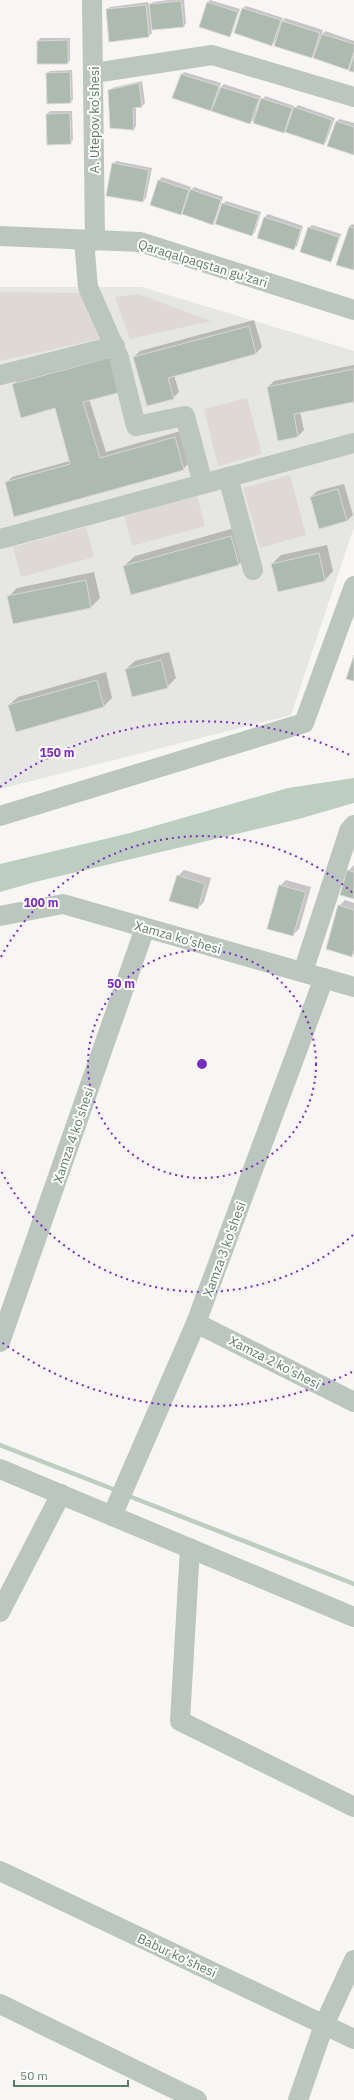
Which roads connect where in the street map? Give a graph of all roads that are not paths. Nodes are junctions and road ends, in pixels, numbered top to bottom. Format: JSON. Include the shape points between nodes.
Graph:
{"nodes":[{"id":1,"x":92,"y":0,"type":"edge"},
{"id":2,"x":94,"y":73,"type":"junction"},
{"id":3,"x":354,"y":97,"type":"edge"},
{"id":4,"x":0,"y":236,"type":"edge"},
{"id":5,"x":90,"y":241,"type":"junction"},
{"id":6,"x":354,"y":310,"type":"edge"},
{"id":7,"x":115,"y":346,"type":"junction"},
{"id":8,"x":0,"y":375,"type":"edge"},
{"id":9,"x":354,"y":443,"type":"edge"},
{"id":10,"x":228,"y":477,"type":"junction"},
{"id":11,"x":203,"y":484,"type":"junction"},
{"id":12,"x":0,"y":539,"type":"edge"},
{"id":13,"x":252,"y":570,"type":"dead end"},
{"id":14,"x":354,"y":586,"type":"edge"},
{"id":15,"x":0,"y":816,"type":"edge"},
{"id":16,"x":354,"y":825,"type":"edge"},
{"id":17,"x":0,"y":916,"type":"edge"},
{"id":18,"x":145,"y":928,"type":"junction"},
{"id":19,"x":303,"y":972,"type":"junction"},
{"id":20,"x":324,"y":978,"type":"junction"},
{"id":21,"x":354,"y":987,"type":"edge"},
{"id":22,"x":196,"y":1323,"type":"junction"},
{"id":23,"x":0,"y":1342,"type":"edge"},
{"id":24,"x":354,"y":1402,"type":"edge"},
{"id":25,"x":0,"y":1469,"type":"edge"},
{"id":26,"x":61,"y":1494,"type":"junction"},
{"id":27,"x":112,"y":1516,"type":"junction"},
{"id":28,"x":190,"y":1548,"type":"junction"},
{"id":29,"x":0,"y":1612,"type":"edge"},
{"id":30,"x":354,"y":1617,"type":"edge"},
{"id":31,"x":354,"y":1807,"type":"edge"},
{"id":32,"x":0,"y":1871,"type":"edge"},
{"id":33,"x":354,"y":1960,"type":"edge"},
{"id":34,"x":0,"y":2004,"type":"edge"},
{"id":35,"x":324,"y":2025,"type":"junction"},
{"id":36,"x":354,"y":2039,"type":"edge"},
{"id":37,"x":196,"y":2100,"type":"edge"},
{"id":38,"x":298,"y":2100,"type":"edge"}],
"edges":[{"from":1,"to":2,"type":"street","name":"A. Utepov ko'shesi"},
{"from":2,"to":3,"type":"street","via":[[212,55]]},
{"from":2,"to":5,"type":"street","name":"A. Utepov ko'shesi"},
{"from":4,"to":5,"type":"street","name":"Qaraqalpaqstan gu'zari"},
{"from":5,"to":6,"type":"street","name":"Qaraqalpaqstan gu'zari","via":[[140,242]]},
{"from":5,"to":7,"type":"street","name":"A. Utepov ko'shesi","via":[[88,287]]},
{"from":7,"to":8,"type":"street"},
{"from":7,"to":11,"type":"street","name":"A. Utepov ko'shesi","via":[[136,426],[185,416]]},
{"from":9,"to":10,"type":"street"},
{"from":10,"to":11,"type":"street"},
{"from":10,"to":13,"type":"street"},
{"from":11,"to":12,"type":"street"},
{"from":14,"to":15,"type":"street","via":[[304,723]]},
{"from":16,"to":19,"type":"street","via":[[349,831]]},
{"from":17,"to":18,"type":"street","name":"Xamza ko'shesi","via":[[63,904]]},
{"from":18,"to":19,"type":"street","name":"Xamza ko'shesi"},
{"from":18,"to":23,"type":"street","name":"Xamza 4 ko'shesi"},
{"from":19,"to":20,"type":"street","name":"Xamza ko'shesi"},
{"from":20,"to":21,"type":"street","name":"Xamza ko'shesi"},
{"from":20,"to":22,"type":"street","name":"Xamza 3 ko'shesi"},
{"from":22,"to":24,"type":"street","name":"Xamza 2 ko'shesi"},
{"from":22,"to":27,"type":"street","name":"Xamza 3 ko'shesi"},
{"from":25,"to":26,"type":"street"},
{"from":26,"to":27,"type":"street"},
{"from":26,"to":29,"type":"street"},
{"from":27,"to":28,"type":"street"},
{"from":28,"to":30,"type":"street"},
{"from":28,"to":31,"type":"street","via":[[180,1721]]},
{"from":32,"to":35,"type":"street","name":"Babur ko'shesi"},
{"from":33,"to":35,"type":"street"},
{"from":34,"to":37,"type":"street"},
{"from":35,"to":36,"type":"street","name":"Babur ko'shesi"},
{"from":35,"to":38,"type":"street"}]}
